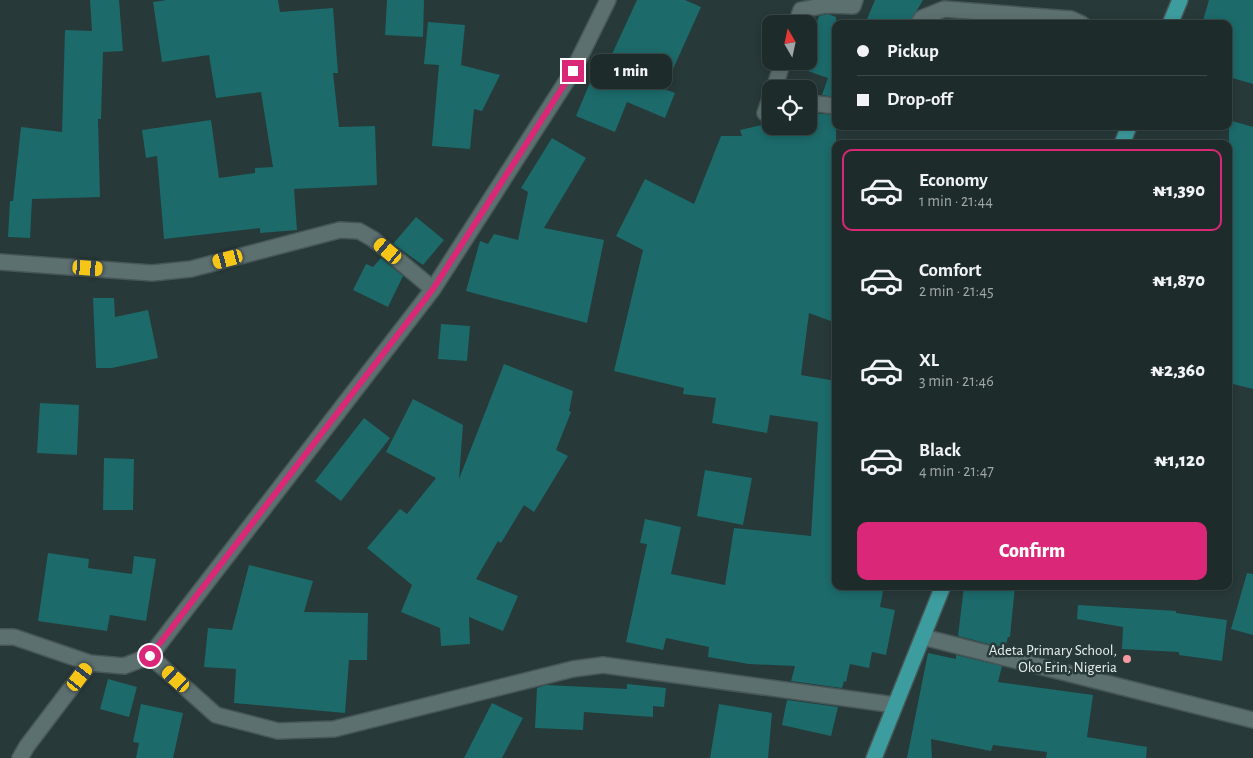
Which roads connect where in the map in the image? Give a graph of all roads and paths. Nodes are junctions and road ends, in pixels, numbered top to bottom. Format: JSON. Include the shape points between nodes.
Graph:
{"nodes":[{"id":1,"x":608,"y":0,"type":"edge"},
{"id":2,"x":855,"y":0,"type":"edge"},
{"id":3,"x":1180,"y":0,"type":"edge"},
{"id":4,"x":799,"y":15,"type":"edge"},
{"id":5,"x":921,"y":20,"type":"edge"},
{"id":6,"x":1073,"y":20,"type":"edge"},
{"id":7,"x":1172,"y":20,"type":"edge"},
{"id":8,"x":817,"y":104,"type":"edge"},
{"id":9,"x":832,"y":106,"type":"edge"},
{"id":10,"x":0,"y":262,"type":"edge"},
{"id":11,"x":433,"y":289,"type":"junction"},
{"id":12,"x":941,"y":590,"type":"edge"},
{"id":13,"x":0,"y":637,"type":"edge"},
{"id":14,"x":923,"y":637,"type":"junction"},
{"id":15,"x":150,"y":656,"type":"junction"},
{"id":16,"x":90,"y":663,"type":"junction"},
{"id":17,"x":895,"y":705,"type":"junction"},
{"id":18,"x":1253,"y":720,"type":"edge"},
{"id":19,"x":20,"y":758,"type":"edge"},
{"id":20,"x":874,"y":758,"type":"edge"}],
"edges":[{"from":1,"to":11,"type":"street","via":[[573,71]]},
{"from":2,"to":4,"type":"street","via":[[853,6],[827,5],[801,10]]},
{"from":3,"to":7,"type":"main road"},
{"from":5,"to":6,"type":"street","via":[[944,9]]},
{"from":8,"to":9,"type":"street"},
{"from":10,"to":11,"type":"street","via":[[152,273],[191,269],[340,230],[359,231]]},
{"from":11,"to":15,"type":"street"},
{"from":12,"to":14,"type":"main road"},
{"from":13,"to":16,"type":"street","via":[[14,637]]},
{"from":14,"to":17,"type":"main road"},
{"from":14,"to":18,"type":"street"},
{"from":15,"to":16,"type":"street","via":[[124,666]]},
{"from":15,"to":17,"type":"street","via":[[216,715],[278,731],[334,729],[573,669],[603,665]]},
{"from":16,"to":19,"type":"street"},
{"from":17,"to":20,"type":"main road"}]}
